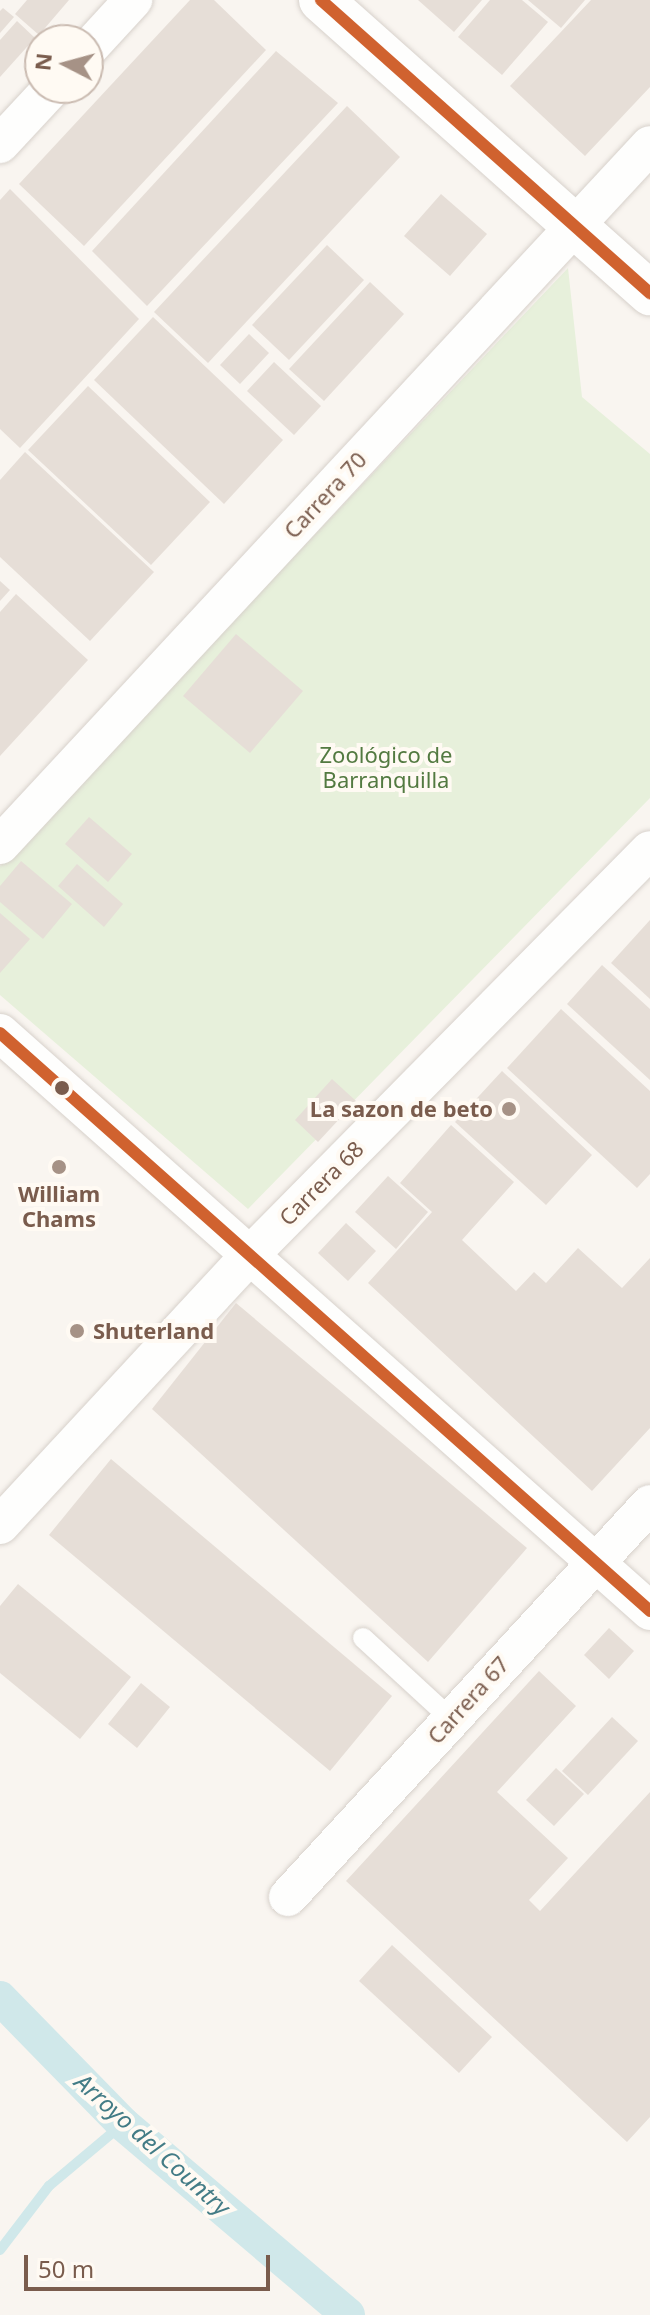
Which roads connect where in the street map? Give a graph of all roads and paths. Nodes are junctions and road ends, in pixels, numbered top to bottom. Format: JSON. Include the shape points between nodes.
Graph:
{"nodes":[{"id":1,"x":133,"y":0,"type":"edge"},
{"id":2,"x":321,"y":0,"type":"edge"},
{"id":3,"x":104,"y":32,"type":"edge"},
{"id":4,"x":37,"y":104,"type":"edge"},
{"id":5,"x":0,"y":144,"type":"edge"},
{"id":6,"x":650,"y":145,"type":"edge"},
{"id":7,"x":575,"y":225,"type":"junction"},
{"id":8,"x":650,"y":293,"type":"edge"},
{"id":9,"x":0,"y":845,"type":"edge"},
{"id":10,"x":650,"y":850,"type":"edge"},
{"id":11,"x":0,"y":1033,"type":"edge"},
{"id":12,"x":250,"y":1255,"type":"junction"},
{"id":13,"x":650,"y":1504,"type":"edge"},
{"id":14,"x":0,"y":1525,"type":"edge"},
{"id":15,"x":595,"y":1562,"type":"junction"},
{"id":16,"x":650,"y":1611,"type":"edge"},
{"id":17,"x":363,"y":1638,"type":"dead end"},
{"id":18,"x":451,"y":1719,"type":"junction"},
{"id":19,"x":288,"y":1897,"type":"dead end"}],
"edges":[{"from":1,"to":3,"type":"street"},
{"from":2,"to":7,"type":"street"},
{"from":4,"to":5,"type":"street"},
{"from":6,"to":7,"type":"street","name":"Carrera 70"},
{"from":7,"to":8,"type":"street"},
{"from":7,"to":9,"type":"street","name":"Carrera 70"},
{"from":10,"to":12,"type":"street","name":"Carrera 68"},
{"from":11,"to":12,"type":"street"},
{"from":12,"to":14,"type":"street","name":"Carrera 68"},
{"from":12,"to":15,"type":"street"},
{"from":13,"to":15,"type":"street","name":"Carrera 67"},
{"from":15,"to":16,"type":"street"},
{"from":15,"to":18,"type":"street","name":"Carrera 67"},
{"from":17,"to":18,"type":"lane"},
{"from":18,"to":19,"type":"street","name":"Carrera 67"}]}
